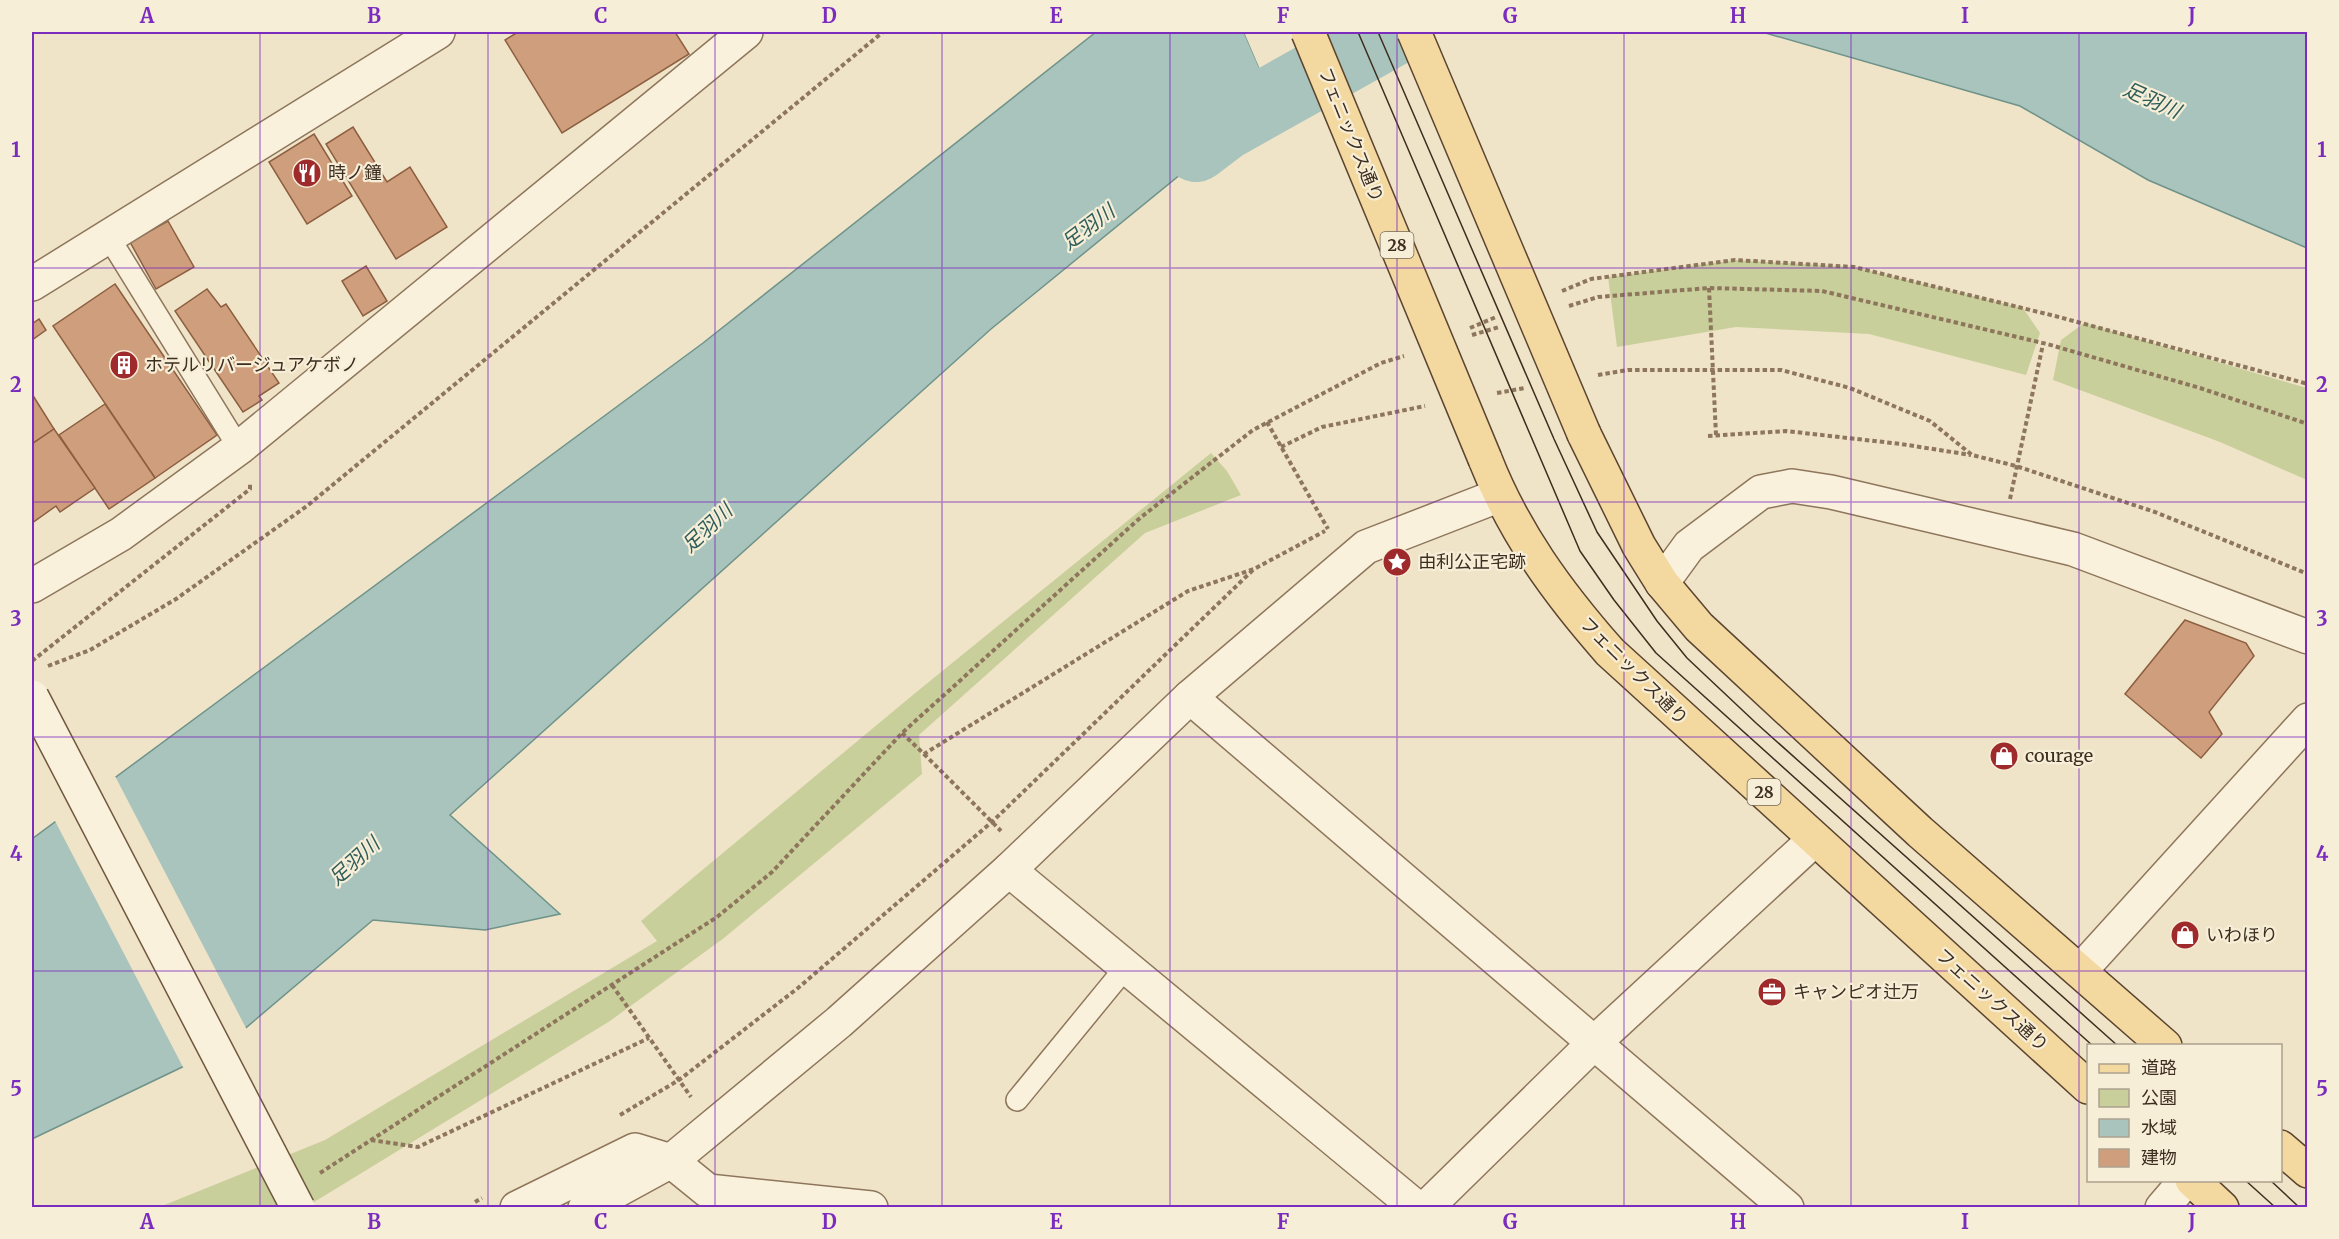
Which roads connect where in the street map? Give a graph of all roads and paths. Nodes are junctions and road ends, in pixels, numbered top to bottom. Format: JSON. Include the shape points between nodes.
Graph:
{"nodes":[{"id":1,"x":438,"y":32,"type":"edge"},
{"id":2,"x":746,"y":32,"type":"edge"},
{"id":3,"x":883,"y":32,"type":"edge"},
{"id":4,"x":1308,"y":32,"type":"edge"},
{"id":5,"x":1414,"y":32,"type":"edge"},
{"id":6,"x":108,"y":236,"type":"junction"},
{"id":7,"x":34,"y":279,"type":"edge"},
{"id":8,"x":1709,"y":288,"type":"dead end"},
{"id":9,"x":1558,"y":292,"type":"dead end"},
{"id":10,"x":1503,"y":314,"type":"dead end"},
{"id":11,"x":1458,"y":332,"type":"dead end"},
{"id":12,"x":2043,"y":344,"type":"dead end"},
{"id":13,"x":1414,"y":350,"type":"dead end"},
{"id":14,"x":1381,"y":363,"type":"dead end"},
{"id":15,"x":1711,"y":369,"type":"junction"},
{"id":16,"x":1593,"y":376,"type":"dead end"},
{"id":17,"x":2307,"y":384,"type":"edge"},
{"id":18,"x":1534,"y":387,"type":"dead end"},
{"id":19,"x":1487,"y":395,"type":"dead end"},
{"id":20,"x":1428,"y":406,"type":"dead end"},
{"id":21,"x":1267,"y":422,"type":"dead end"},
{"id":22,"x":1716,"y":435,"type":"junction"},
{"id":23,"x":1708,"y":436,"type":"dead end"},
{"id":24,"x":1281,"y":447,"type":"junction"},
{"id":25,"x":1972,"y":455,"type":"junction"},
{"id":26,"x":244,"y":462,"type":"junction"},
{"id":27,"x":2016,"y":466,"type":"junction"},
{"id":28,"x":1500,"y":495,"type":"junction"},
{"id":29,"x":1328,"y":529,"type":"dead end"},
{"id":30,"x":2003,"y":535,"type":"junction"},
{"id":31,"x":2307,"y":574,"type":"edge"},
{"id":32,"x":1662,"y":583,"type":"junction"},
{"id":33,"x":32,"y":586,"type":"edge"},
{"id":34,"x":2307,"y":637,"type":"edge"},
{"id":35,"x":32,"y":662,"type":"edge"},
{"id":36,"x":36,"y":682,"type":"edge"},
{"id":37,"x":1190,"y":697,"type":"junction"},
{"id":38,"x":2307,"y":720,"type":"edge"},
{"id":39,"x":924,"y":754,"type":"junction"},
{"id":40,"x":993,"y":821,"type":"junction"},
{"id":41,"x":1815,"y":839,"type":"junction"},
{"id":42,"x":1015,"y":864,"type":"junction"},
{"id":43,"x":1126,"y":967,"type":"junction"},
{"id":44,"x":2080,"y":971,"type":"junction"},
{"id":45,"x":612,"y":985,"type":"junction"},
{"id":46,"x":649,"y":1038,"type":"junction"},
{"id":47,"x":1594,"y":1043,"type":"junction"},
{"id":48,"x":2163,"y":1044,"type":"edge"},
{"id":49,"x":679,"y":1080,"type":"junction"},
{"id":50,"x":2087,"y":1086,"type":"edge"},
{"id":51,"x":1017,"y":1100,"type":"dead end"},
{"id":52,"x":617,"y":1117,"type":"dead end"},
{"id":53,"x":371,"y":1140,"type":"junction"},
{"id":54,"x":2282,"y":1149,"type":"edge"},
{"id":55,"x":671,"y":1161,"type":"junction"},
{"id":56,"x":2307,"y":1171,"type":"edge"},
{"id":57,"x":318,"y":1174,"type":"dead end"},
{"id":58,"x":2184,"y":1182,"type":"edge"},
{"id":59,"x":2194,"y":1182,"type":"edge"},
{"id":60,"x":485,"y":1196,"type":"dead end"},
{"id":61,"x":708,"y":1199,"type":"edge"},
{"id":62,"x":475,"y":1202,"type":"dead end"},
{"id":63,"x":298,"y":1208,"type":"edge"},
{"id":64,"x":517,"y":1208,"type":"edge"},
{"id":65,"x":585,"y":1208,"type":"edge"},
{"id":66,"x":871,"y":1208,"type":"edge"},
{"id":67,"x":1417,"y":1208,"type":"edge"},
{"id":68,"x":1426,"y":1208,"type":"edge"},
{"id":69,"x":1787,"y":1208,"type":"edge"},
{"id":70,"x":2162,"y":1208,"type":"edge"},
{"id":71,"x":2222,"y":1208,"type":"edge"}],
"edges":[{"from":1,"to":6,"type":"street"},
{"from":2,"to":26,"type":"street"},
{"from":3,"to":36,"type":"path","via":[[307,506],[176,599]]},
{"from":4,"to":28,"type":"main road","name":"フェニックス通り","number":"28","bridge":true},
{"from":5,"to":32,"type":"main road","bridge":true,"via":[[1584,434],[1628,526]]},
{"from":6,"to":7,"type":"street"},
{"from":6,"to":26,"type":"lane"},
{"from":8,"to":15,"type":"path"},
{"from":9,"to":17,"type":"path","via":[[1591,279],[1735,260],[1854,267]]},
{"from":10,"to":11,"type":"path"},
{"from":12,"to":27,"type":"path"},
{"from":13,"to":14,"type":"path"},
{"from":15,"to":16,"type":"path","via":[[1628,370]]},
{"from":15,"to":22,"type":"path"},
{"from":15,"to":25,"type":"path","via":[[1781,370],[1850,388],[1930,421]]},
{"from":18,"to":19,"type":"path"},
{"from":20,"to":24,"type":"path","via":[[1322,427]]},
{"from":21,"to":24,"type":"path"},
{"from":22,"to":23,"type":"path"},
{"from":22,"to":25,"type":"path","via":[[1786,431]]},
{"from":24,"to":29,"type":"path"},
{"from":25,"to":27,"type":"path"},
{"from":26,"to":33,"type":"street"},
{"from":26,"to":35,"type":"path","via":[[250,489]]},
{"from":27,"to":30,"type":"path"},
{"from":27,"to":31,"type":"path","via":[[2155,512]]},
{"from":28,"to":37,"type":"street","via":[[1366,547]]},
{"from":28,"to":41,"type":"main road","name":"フェニックス通り","number":"28","via":[[1529,550],[1610,652]]},
{"from":30,"to":32,"type":"street","via":[[1792,486],[1761,492],[1698,539]]},
{"from":30,"to":34,"type":"street","via":[[2073,549]]},
{"from":32,"to":44,"type":"main road","via":[[1699,627],[1744,670],[1920,832]]},
{"from":36,"to":63,"type":"street","bridge":true},
{"from":37,"to":42,"type":"street"},
{"from":37,"to":47,"type":"street"},
{"from":38,"to":44,"type":"street"},
{"from":39,"to":40,"type":"path"},
{"from":39,"to":40,"type":"path","via":[[1188,591],[1254,569]]},
{"from":39,"to":45,"type":"path","via":[[902,732],[772,872],[717,917]]},
{"from":40,"to":42,"type":"path"},
{"from":40,"to":49,"type":"path","via":[[798,988]]},
{"from":41,"to":47,"type":"street"},
{"from":41,"to":50,"type":"main road","name":"フェニックス通り","number":"28"},
{"from":42,"to":43,"type":"street"},
{"from":42,"to":55,"type":"street","via":[[839,1022]]},
{"from":43,"to":51,"type":"lane"},
{"from":43,"to":67,"type":"street"},
{"from":44,"to":48,"type":"main road"},
{"from":45,"to":46,"type":"path"},
{"from":45,"to":53,"type":"path"},
{"from":46,"to":49,"type":"path"},
{"from":46,"to":53,"type":"path","via":[[418,1147]]},
{"from":47,"to":68,"type":"street"},
{"from":47,"to":69,"type":"street"},
{"from":49,"to":52,"type":"path"},
{"from":53,"to":57,"type":"path"},
{"from":54,"to":56,"type":"main road"},
{"from":55,"to":61,"type":"street"},
{"from":55,"to":64,"type":"street","via":[[635,1150]]},
{"from":55,"to":65,"type":"street"},
{"from":58,"to":70,"type":"street"},
{"from":59,"to":71,"type":"main road"},
{"from":60,"to":62,"type":"path"},
{"from":61,"to":66,"type":"street"}]}
